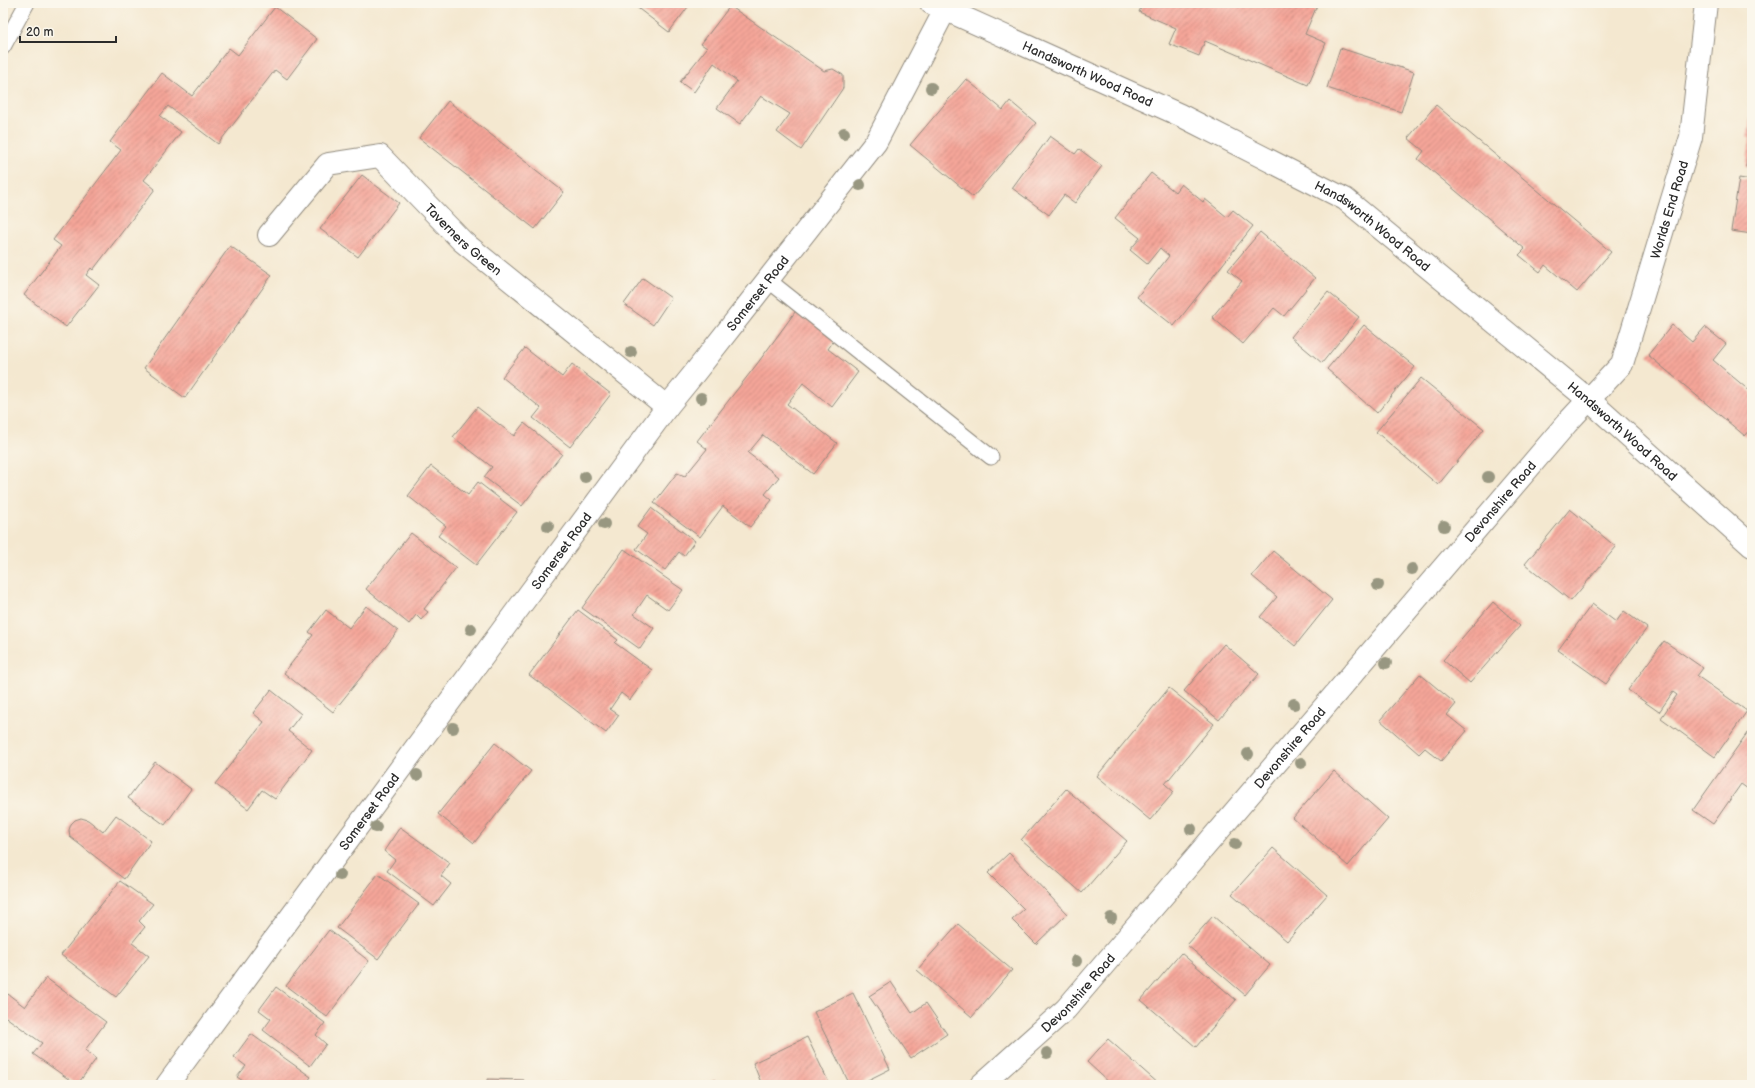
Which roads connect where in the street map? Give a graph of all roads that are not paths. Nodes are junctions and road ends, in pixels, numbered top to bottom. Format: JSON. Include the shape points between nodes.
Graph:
{"nodes":[{"id":1,"x":27,"y":3,"type":"edge"},
{"id":2,"x":1706,"y":3,"type":"edge"},
{"id":3,"x":938,"y":6,"type":"edge"},
{"id":4,"x":3,"y":47,"type":"edge"},
{"id":5,"x":269,"y":236,"type":"dead end"},
{"id":6,"x":768,"y":280,"type":"junction"},
{"id":7,"x":1588,"y":400,"type":"junction"},
{"id":8,"x":667,"y":407,"type":"junction"},
{"id":9,"x":991,"y":457,"type":"dead end"},
{"id":10,"x":1752,"y":546,"type":"edge"},
{"id":11,"x":167,"y":1085,"type":"edge"},
{"id":12,"x":982,"y":1085,"type":"edge"}],
"edges":[{"from":1,"to":4,"type":"lane"},
{"from":2,"to":7,"type":"street","name":"Worlds End Road","via":[[1691,137],[1622,364]]},
{"from":3,"to":6,"type":"street","name":"Somerset Road","via":[[876,142]]},
{"from":3,"to":7,"type":"street","name":"Handsworth Wood Road","via":[[1180,115],[1345,199]]},
{"from":5,"to":8,"type":"street","name":"Taverners Green","via":[[328,164],[380,156],[462,241]]},
{"from":6,"to":8,"type":"street","name":"Somerset Road"},
{"from":6,"to":9,"type":"lane"},
{"from":7,"to":10,"type":"street","name":"Handsworth Wood Road"},
{"from":7,"to":12,"type":"street","name":"Devonshire Road","via":[[1066,1009]]},
{"from":8,"to":11,"type":"street","name":"Somerset Road"}]}
